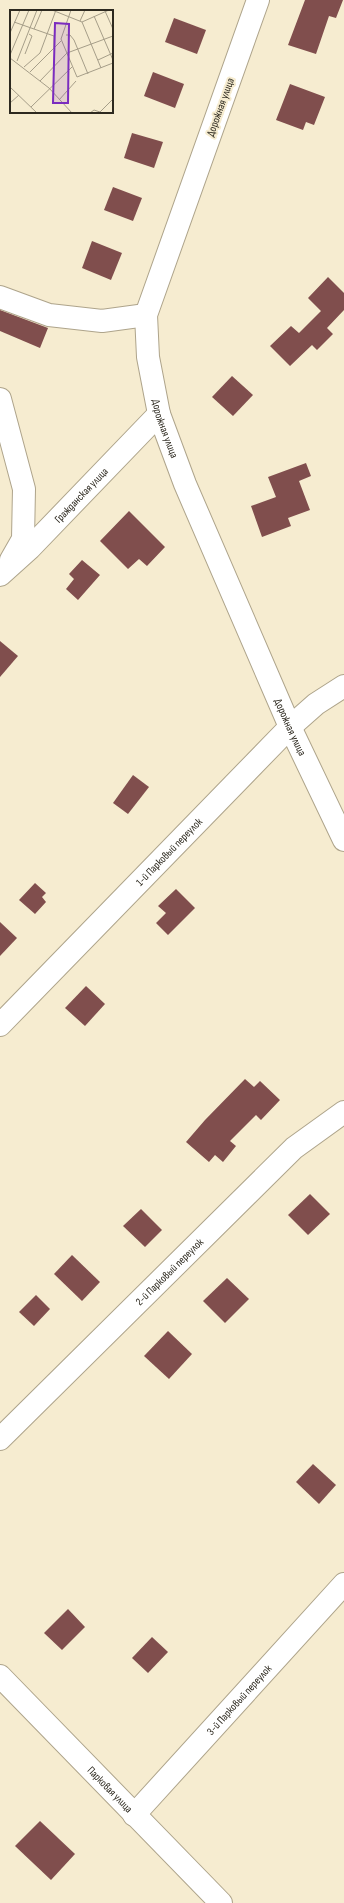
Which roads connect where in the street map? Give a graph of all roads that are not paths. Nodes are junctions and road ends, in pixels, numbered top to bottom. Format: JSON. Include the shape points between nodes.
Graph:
{"nodes":[{"id":1,"x":258,"y":0,"type":"edge"},
{"id":2,"x":0,"y":297,"type":"edge"},
{"id":3,"x":146,"y":315,"type":"junction"},
{"id":4,"x":0,"y":399,"type":"edge"},
{"id":5,"x":159,"y":414,"type":"junction"},
{"id":6,"x":0,"y":575,"type":"edge"},
{"id":7,"x":344,"y":686,"type":"edge"},
{"id":8,"x":290,"y":727,"type":"junction"},
{"id":9,"x":344,"y":840,"type":"edge"},
{"id":10,"x":0,"y":1025,"type":"edge"},
{"id":11,"x":344,"y":1112,"type":"edge"},
{"id":12,"x":0,"y":1438,"type":"edge"},
{"id":13,"x":344,"y":1584,"type":"edge"},
{"id":14,"x":0,"y":1676,"type":"edge"},
{"id":15,"x":134,"y":1815,"type":"junction"},
{"id":16,"x":221,"y":1903,"type":"edge"}],
"edges":[{"from":1,"to":3,"type":"street","name":"Дорожная улица"},
{"from":2,"to":3,"type":"street","via":[[49,315],[102,321]]},
{"from":3,"to":5,"type":"street","name":"Дорожная улица","via":[[148,357]]},
{"from":4,"to":6,"type":"street","via":[[24,489],[23,539]]},
{"from":5,"to":6,"type":"street","name":"Гражданская улица","via":[[30,548]]},
{"from":5,"to":8,"type":"street","name":"Дорожная улица","via":[[185,484]]},
{"from":7,"to":8,"type":"street","name":"1-й Парковый переулок","via":[[316,704]]},
{"from":8,"to":9,"type":"street","name":"Дорожная улица"},
{"from":8,"to":10,"type":"street","name":"1-й Парковый переулок"},
{"from":11,"to":12,"type":"street","name":"2-й Парковый переулок","via":[[294,1148]]},
{"from":13,"to":15,"type":"street","name":"3-й Парковый переулок"},
{"from":14,"to":15,"type":"street","name":"Парковая улица"},
{"from":15,"to":16,"type":"street","name":"Парковая улица"}]}
